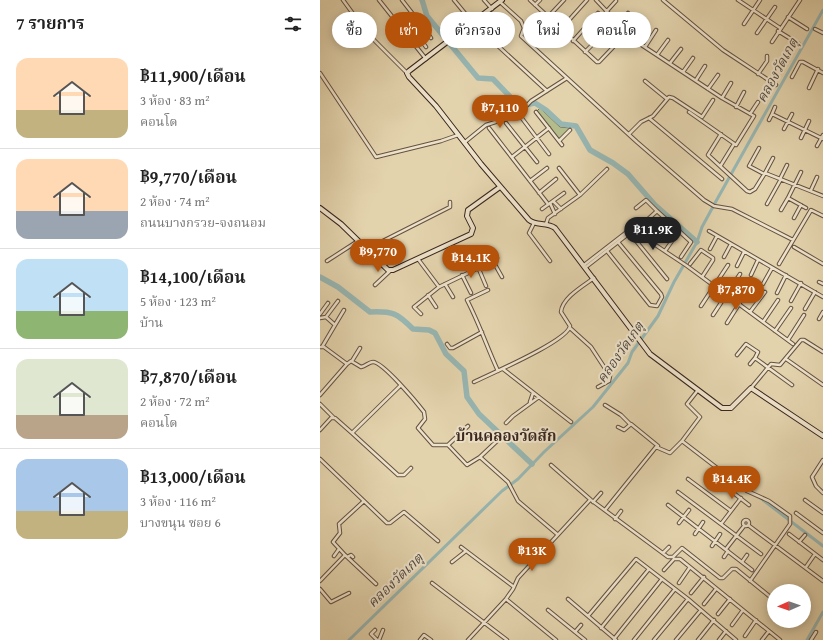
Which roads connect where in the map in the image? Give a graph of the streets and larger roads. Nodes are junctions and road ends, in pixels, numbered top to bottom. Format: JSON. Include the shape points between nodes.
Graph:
{"nodes":[{"id":1,"x":343,"y":0,"type":"edge"},
{"id":2,"x":379,"y":0,"type":"edge"},
{"id":3,"x":402,"y":0,"type":"edge"},
{"id":4,"x":454,"y":0,"type":"edge"},
{"id":5,"x":484,"y":0,"type":"edge"},
{"id":6,"x":530,"y":0,"type":"edge"},
{"id":7,"x":540,"y":0,"type":"edge"},
{"id":8,"x":564,"y":0,"type":"edge"},
{"id":9,"x":587,"y":0,"type":"edge"},
{"id":10,"x":596,"y":0,"type":"edge"},
{"id":11,"x":663,"y":0,"type":"edge"},
{"id":12,"x":738,"y":0,"type":"edge"},
{"id":13,"x":760,"y":0,"type":"edge"},
{"id":14,"x":800,"y":0,"type":"edge"},
{"id":15,"x":501,"y":1,"type":"edge"},
{"id":16,"x":616,"y":1,"type":"edge"},
{"id":17,"x":535,"y":5,"type":"junction"},
{"id":18,"x":775,"y":7,"type":"dead end"},
{"id":19,"x":492,"y":9,"type":"junction"},
{"id":20,"x":753,"y":10,"type":"junction"},
{"id":21,"x":389,"y":12,"type":"edge"},
{"id":22,"x":411,"y":12,"type":"edge"},
{"id":23,"x":464,"y":12,"type":"edge"},
{"id":24,"x":488,"y":12,"type":"edge"},
{"id":25,"x":543,"y":12,"type":"edge"},
{"id":26,"x":553,"y":12,"type":"edge"},
{"id":27,"x":606,"y":12,"type":"joint"},
{"id":28,"x":574,"y":14,"type":"edge"},
{"id":29,"x":788,"y":17,"type":"junction"},
{"id":30,"x":766,"y":19,"type":"junction"},
{"id":31,"x":744,"y":24,"type":"dead end"},
{"id":32,"x":807,"y":29,"type":"dead end"},
{"id":33,"x":815,"y":29,"type":"dead end"},
{"id":34,"x":656,"y":30,"type":"dead end"},
{"id":35,"x":779,"y":30,"type":"junction"},
{"id":36,"x":582,"y":31,"type":"edge"},
{"id":37,"x":757,"y":33,"type":"dead end"},
{"id":38,"x":823,"y":33,"type":"edge"},
{"id":39,"x":651,"y":38,"type":"edge"},
{"id":40,"x":574,"y":40,"type":"edge"},
{"id":41,"x":668,"y":40,"type":"dead end"},
{"id":42,"x":574,"y":42,"type":"edge"},
{"id":43,"x":772,"y":42,"type":"dead end"},
{"id":44,"x":799,"y":44,"type":"dead end"},
{"id":45,"x":417,"y":48,"type":"edge"},
{"id":46,"x":441,"y":48,"type":"edge"},
{"id":47,"x":502,"y":48,"type":"edge"},
{"id":48,"x":590,"y":48,"type":"edge"},
{"id":49,"x":612,"y":48,"type":"edge"},
{"id":50,"x":646,"y":48,"type":"edge"},
{"id":51,"x":681,"y":49,"type":"dead end"},
{"id":52,"x":586,"y":52,"type":"junction"},
{"id":53,"x":657,"y":55,"type":"junction"},
{"id":54,"x":767,"y":56,"type":"dead end"},
{"id":55,"x":693,"y":58,"type":"dead end"},
{"id":56,"x":426,"y":59,"type":"junction"},
{"id":57,"x":670,"y":63,"type":"junction"},
{"id":58,"x":705,"y":66,"type":"dead end"},
{"id":59,"x":818,"y":69,"type":"junction"},
{"id":60,"x":683,"y":72,"type":"junction"},
{"id":61,"x":320,"y":73,"type":"edge"},
{"id":62,"x":823,"y":73,"type":"edge"},
{"id":63,"x":407,"y":74,"type":"junction"},
{"id":64,"x":758,"y":74,"type":"junction"},
{"id":65,"x":718,"y":75,"type":"dead end"},
{"id":66,"x":792,"y":77,"type":"dead end"},
{"id":67,"x":567,"y":78,"type":"junction"},
{"id":68,"x":696,"y":80,"type":"junction"},
{"id":69,"x":645,"y":81,"type":"dead end"},
{"id":70,"x":731,"y":83,"type":"dead end"},
{"id":71,"x":776,"y":85,"type":"dead end"},
{"id":72,"x":809,"y":88,"type":"dead end"},
{"id":73,"x":708,"y":89,"type":"junction"},
{"id":74,"x":547,"y":91,"type":"junction"},
{"id":75,"x":744,"y":92,"type":"dead end"},
{"id":76,"x":722,"y":98,"type":"junction"},
{"id":77,"x":667,"y":99,"type":"junction"},
{"id":78,"x":713,"y":100,"type":"dead end"},
{"id":79,"x":758,"y":102,"type":"dead end"},
{"id":80,"x":736,"y":107,"type":"junction"},
{"id":81,"x":774,"y":107,"type":"dead end"},
{"id":82,"x":536,"y":112,"type":"dead end"},
{"id":83,"x":689,"y":112,"type":"dead end"},
{"id":84,"x":750,"y":114,"type":"junction"},
{"id":85,"x":772,"y":114,"type":"junction"},
{"id":86,"x":792,"y":114,"type":"dead end"},
{"id":87,"x":521,"y":117,"type":"dead end"},
{"id":88,"x":649,"y":118,"type":"junction"},
{"id":89,"x":769,"y":120,"type":"dead end"},
{"id":90,"x":788,"y":122,"type":"junction"},
{"id":91,"x":809,"y":122,"type":"dead end"},
{"id":92,"x":506,"y":123,"type":"dead end"},
{"id":93,"x":489,"y":128,"type":"dead end"},
{"id":94,"x":550,"y":128,"type":"junction"},
{"id":95,"x":784,"y":129,"type":"dead end"},
{"id":96,"x":570,"y":130,"type":"dead end"},
{"id":97,"x":805,"y":130,"type":"junction"},
{"id":98,"x":628,"y":134,"type":"junction"},
{"id":99,"x":721,"y":134,"type":"junction"},
{"id":100,"x":458,"y":135,"type":"junction"},
{"id":101,"x":822,"y":137,"type":"edge"},
{"id":102,"x":537,"y":138,"type":"junction"},
{"id":103,"x":801,"y":138,"type":"dead end"},
{"id":104,"x":559,"y":140,"type":"junction"},
{"id":105,"x":464,"y":143,"type":"junction"},
{"id":106,"x":734,"y":144,"type":"junction"},
{"id":107,"x":562,"y":145,"type":"dead end"},
{"id":108,"x":817,"y":146,"type":"dead end"},
{"id":109,"x":525,"y":147,"type":"junction"},
{"id":110,"x":759,"y":148,"type":"dead end"},
{"id":111,"x":549,"y":154,"type":"dead end"},
{"id":112,"x":512,"y":157,"type":"junction"},
{"id":113,"x":773,"y":158,"type":"dead end"},
{"id":114,"x":537,"y":162,"type":"dead end"},
{"id":115,"x":787,"y":164,"type":"dead end"},
{"id":116,"x":721,"y":165,"type":"dead end"},
{"id":117,"x":546,"y":168,"type":"dead end"},
{"id":118,"x":559,"y":168,"type":"dead end"},
{"id":119,"x":607,"y":169,"type":"dead end"},
{"id":120,"x":802,"y":172,"type":"dead end"},
{"id":121,"x":764,"y":174,"type":"junction"},
{"id":122,"x":817,"y":177,"type":"dead end"},
{"id":123,"x":556,"y":179,"type":"dead end"},
{"id":124,"x":722,"y":179,"type":"dead end"},
{"id":125,"x":781,"y":179,"type":"junction"},
{"id":126,"x":530,"y":181,"type":"junction"},
{"id":127,"x":796,"y":184,"type":"junction"},
{"id":128,"x":500,"y":187,"type":"junction"},
{"id":129,"x":811,"y":190,"type":"junction"},
{"id":130,"x":539,"y":193,"type":"junction"},
{"id":131,"x":564,"y":193,"type":"dead end"},
{"id":132,"x":580,"y":196,"type":"junction"},
{"id":133,"x":823,"y":196,"type":"edge"},
{"id":134,"x":788,"y":198,"type":"junction"},
{"id":135,"x":553,"y":201,"type":"junction"},
{"id":136,"x":450,"y":202,"type":"dead end"},
{"id":137,"x":549,"y":204,"type":"junction"},
{"id":138,"x":767,"y":204,"type":"dead end"},
{"id":139,"x":557,"y":206,"type":"junction"},
{"id":140,"x":800,"y":206,"type":"junction"},
{"id":141,"x":320,"y":208,"type":"edge"},
{"id":142,"x":636,"y":208,"type":"dead end"},
{"id":143,"x":806,"y":208,"type":"dead end"},
{"id":144,"x":542,"y":209,"type":"dead end"},
{"id":145,"x":554,"y":209,"type":"junction"},
{"id":146,"x":561,"y":209,"type":"junction"},
{"id":147,"x":781,"y":210,"type":"dead end"},
{"id":148,"x":657,"y":211,"type":"junction"},
{"id":149,"x":555,"y":214,"type":"junction"},
{"id":150,"x":823,"y":216,"type":"edge"},
{"id":151,"x":794,"y":218,"type":"dead end"},
{"id":152,"x":646,"y":221,"type":"junction"},
{"id":153,"x":667,"y":221,"type":"junction"},
{"id":154,"x":534,"y":223,"type":"junction"},
{"id":155,"x":546,"y":224,"type":"junction"},
{"id":156,"x":632,"y":228,"type":"junction"},
{"id":157,"x":628,"y":231,"type":"junction"},
{"id":158,"x":679,"y":231,"type":"junction"},
{"id":159,"x":709,"y":231,"type":"dead end"},
{"id":160,"x":630,"y":234,"type":"junction"},
{"id":161,"x":639,"y":234,"type":"junction"},
{"id":162,"x":717,"y":236,"type":"junction"},
{"id":163,"x":792,"y":240,"type":"junction"},
{"id":164,"x":358,"y":241,"type":"junction"},
{"id":165,"x":616,"y":242,"type":"junction"},
{"id":166,"x":652,"y":243,"type":"junction"},
{"id":167,"x":731,"y":244,"type":"junction"},
{"id":168,"x":794,"y":247,"type":"dead end"},
{"id":169,"x":367,"y":249,"type":"junction"},
{"id":170,"x":710,"y":249,"type":"dead end"},
{"id":171,"x":605,"y":251,"type":"junction"},
{"id":172,"x":665,"y":251,"type":"junction"},
{"id":173,"x":744,"y":252,"type":"junction"},
{"id":174,"x":681,"y":257,"type":"dead end"},
{"id":175,"x":497,"y":258,"type":"dead end"},
{"id":176,"x":724,"y":258,"type":"dead end"},
{"id":177,"x":418,"y":259,"type":"junction"},
{"id":178,"x":758,"y":260,"type":"junction"},
{"id":179,"x":327,"y":261,"type":"dead end"},
{"id":180,"x":492,"y":261,"type":"junction"},
{"id":181,"x":550,"y":261,"type":"dead end"},
{"id":182,"x":690,"y":264,"type":"dead end"},
{"id":183,"x":779,"y":264,"type":"dead end"},
{"id":184,"x":823,"y":264,"type":"edge"},
{"id":185,"x":728,"y":265,"type":"dead end"},
{"id":186,"x":585,"y":266,"type":"junction"},
{"id":187,"x":737,"y":266,"type":"dead end"},
{"id":188,"x":478,"y":268,"type":"junction"},
{"id":189,"x":772,"y":268,"type":"junction"},
{"id":190,"x":391,"y":270,"type":"junction"},
{"id":191,"x":740,"y":274,"type":"dead end"},
{"id":192,"x":462,"y":275,"type":"junction"},
{"id":193,"x":751,"y":275,"type":"dead end"},
{"id":194,"x":786,"y":276,"type":"junction"},
{"id":195,"x":502,"y":277,"type":"dead end"},
{"id":196,"x":702,"y":277,"type":"junction"},
{"id":197,"x":594,"y":278,"type":"junction"},
{"id":198,"x":667,"y":279,"type":"dead end"},
{"id":199,"x":753,"y":282,"type":"dead end"},
{"id":200,"x":820,"y":282,"type":"dead end"},
{"id":201,"x":801,"y":283,"type":"junction"},
{"id":202,"x":445,"y":284,"type":"junction"},
{"id":203,"x":763,"y":284,"type":"dead end"},
{"id":204,"x":823,"y":284,"type":"edge"},
{"id":205,"x":375,"y":285,"type":"dead end"},
{"id":206,"x":486,"y":286,"type":"dead end"},
{"id":207,"x":714,"y":286,"type":"junction"},
{"id":208,"x":439,"y":287,"type":"junction"},
{"id":209,"x":488,"y":290,"type":"dead end"},
{"id":210,"x":765,"y":292,"type":"dead end"},
{"id":211,"x":815,"y":292,"type":"junction"},
{"id":212,"x":471,"y":293,"type":"dead end"},
{"id":213,"x":777,"y":293,"type":"dead end"},
{"id":214,"x":726,"y":294,"type":"junction"},
{"id":215,"x":428,"y":295,"type":"junction"},
{"id":216,"x":453,"y":297,"type":"dead end"},
{"id":217,"x":823,"y":297,"type":"edge"},
{"id":218,"x":778,"y":300,"type":"dead end"},
{"id":219,"x":338,"y":301,"type":"dead end"},
{"id":220,"x":791,"y":301,"type":"dead end"},
{"id":221,"x":328,"y":303,"type":"dead end"},
{"id":222,"x":739,"y":304,"type":"junction"},
{"id":223,"x":701,"y":306,"type":"dead end"},
{"id":224,"x":436,"y":307,"type":"dead end"},
{"id":225,"x":791,"y":308,"type":"dead end"},
{"id":226,"x":805,"y":309,"type":"dead end"},
{"id":227,"x":344,"y":310,"type":"dead end"},
{"id":228,"x":750,"y":312,"type":"junction"},
{"id":229,"x":823,"y":312,"type":"edge"},
{"id":230,"x":320,"y":314,"type":"edge"},
{"id":231,"x":421,"y":314,"type":"dead end"},
{"id":232,"x":713,"y":315,"type":"dead end"},
{"id":233,"x":804,"y":315,"type":"dead end"},
{"id":234,"x":326,"y":317,"type":"junction"},
{"id":235,"x":320,"y":318,"type":"edge"},
{"id":236,"x":819,"y":319,"type":"dead end"},
{"id":237,"x":763,"y":322,"type":"junction"},
{"id":238,"x":727,"y":323,"type":"dead end"},
{"id":239,"x":335,"y":325,"type":"junction"},
{"id":240,"x":570,"y":328,"type":"junction"},
{"id":241,"x":775,"y":331,"type":"junction"},
{"id":242,"x":482,"y":332,"type":"junction"},
{"id":243,"x":788,"y":340,"type":"junction"},
{"id":244,"x":447,"y":344,"type":"dead end"},
{"id":245,"x":793,"y":344,"type":"dead end"},
{"id":246,"x":321,"y":347,"type":"edge"},
{"id":247,"x":360,"y":348,"type":"dead end"},
{"id":248,"x":823,"y":352,"type":"edge"},
{"id":249,"x":736,"y":355,"type":"dead end"},
{"id":250,"x":755,"y":358,"type":"junction"},
{"id":251,"x":786,"y":359,"type":"junction"},
{"id":252,"x":352,"y":361,"type":"junction"},
{"id":253,"x":348,"y":364,"type":"junction"},
{"id":254,"x":750,"y":364,"type":"dead end"},
{"id":255,"x":768,"y":368,"type":"junction"},
{"id":256,"x":503,"y":369,"type":"junction"},
{"id":257,"x":498,"y":371,"type":"junction"},
{"id":258,"x":474,"y":382,"type":"dead end"},
{"id":259,"x":792,"y":385,"type":"dead end"},
{"id":260,"x":823,"y":385,"type":"edge"},
{"id":261,"x":400,"y":386,"type":"junction"},
{"id":262,"x":598,"y":387,"type":"dead end"},
{"id":263,"x":751,"y":388,"type":"junction"},
{"id":264,"x":698,"y":390,"type":"junction"},
{"id":265,"x":533,"y":393,"type":"junction"},
{"id":266,"x":320,"y":395,"type":"edge"},
{"id":267,"x":539,"y":397,"type":"junction"},
{"id":268,"x":530,"y":402,"type":"junction"},
{"id":269,"x":320,"y":404,"type":"edge"},
{"id":270,"x":605,"y":405,"type":"dead end"},
{"id":271,"x":333,"y":417,"type":"junction"},
{"id":272,"x":571,"y":422,"type":"dead end"},
{"id":273,"x":506,"y":423,"type":"dead end"},
{"id":274,"x":630,"y":424,"type":"junction"},
{"id":275,"x":468,"y":426,"type":"dead end"},
{"id":276,"x":618,"y":427,"type":"dead end"},
{"id":277,"x":320,"y":430,"type":"edge"},
{"id":278,"x":352,"y":434,"type":"junction"},
{"id":279,"x":823,"y":436,"type":"edge"},
{"id":280,"x":497,"y":441,"type":"dead end"},
{"id":281,"x":682,"y":442,"type":"junction"},
{"id":282,"x":448,"y":445,"type":"junction"},
{"id":283,"x":658,"y":447,"type":"junction"},
{"id":284,"x":480,"y":457,"type":"junction"},
{"id":285,"x":320,"y":459,"type":"edge"},
{"id":286,"x":823,"y":460,"type":"edge"},
{"id":287,"x":551,"y":465,"type":"dead end"},
{"id":288,"x":819,"y":466,"type":"junction"},
{"id":289,"x":411,"y":468,"type":"dead end"},
{"id":290,"x":823,"y":469,"type":"edge"},
{"id":291,"x":688,"y":479,"type":"dead end"},
{"id":292,"x":722,"y":484,"type":"dead end"},
{"id":293,"x":601,"y":492,"type":"dead end"},
{"id":294,"x":678,"y":492,"type":"dead end"},
{"id":295,"x":823,"y":493,"type":"edge"},
{"id":296,"x":741,"y":498,"type":"junction"},
{"id":297,"x":805,"y":500,"type":"dead end"},
{"id":298,"x":364,"y":501,"type":"junction"},
{"id":299,"x":592,"y":501,"type":"junction"},
{"id":300,"x":668,"y":505,"type":"dead end"},
{"id":301,"x":749,"y":505,"type":"dead end"},
{"id":302,"x":605,"y":510,"type":"junction"},
{"id":303,"x":689,"y":510,"type":"dead end"},
{"id":304,"x":731,"y":511,"type":"junction"},
{"id":305,"x":621,"y":512,"type":"dead end"},
{"id":306,"x":796,"y":513,"type":"dead end"},
{"id":307,"x":823,"y":513,"type":"edge"},
{"id":308,"x":683,"y":516,"type":"junction"},
{"id":309,"x":615,"y":519,"type":"junction"},
{"id":310,"x":703,"y":522,"type":"dead end"},
{"id":311,"x":679,"y":523,"type":"dead end"},
{"id":312,"x":721,"y":524,"type":"junction"},
{"id":313,"x":748,"y":525,"type":"junction"},
{"id":314,"x":744,"y":526,"type":"junction"},
{"id":315,"x":698,"y":528,"type":"junction"},
{"id":316,"x":822,"y":531,"type":"edge"},
{"id":317,"x":557,"y":534,"type":"junction"},
{"id":318,"x":695,"y":534,"type":"dead end"},
{"id":319,"x":720,"y":534,"type":"dead end"},
{"id":320,"x":789,"y":534,"type":"dead end"},
{"id":321,"x":736,"y":535,"type":"junction"},
{"id":322,"x":805,"y":535,"type":"dead end"},
{"id":323,"x":438,"y":541,"type":"dead end"},
{"id":324,"x":714,"y":541,"type":"junction"},
{"id":325,"x":799,"y":542,"type":"junction"},
{"id":326,"x":775,"y":545,"type":"junction"},
{"id":327,"x":712,"y":546,"type":"dead end"},
{"id":328,"x":461,"y":547,"type":"dead end"},
{"id":329,"x":669,"y":547,"type":"dead end"},
{"id":330,"x":339,"y":549,"type":"junction"},
{"id":331,"x":727,"y":550,"type":"junction"},
{"id":332,"x":466,"y":552,"type":"junction"},
{"id":333,"x":663,"y":553,"type":"junction"},
{"id":334,"x":747,"y":554,"type":"dead end"},
{"id":335,"x":761,"y":554,"type":"dead end"},
{"id":336,"x":815,"y":554,"type":"junction"},
{"id":337,"x":334,"y":556,"type":"dead end"},
{"id":338,"x":346,"y":556,"type":"junction"},
{"id":339,"x":353,"y":557,"type":"dead end"},
{"id":340,"x":724,"y":557,"type":"dead end"},
{"id":341,"x":823,"y":560,"type":"edge"},
{"id":342,"x":452,"y":562,"type":"dead end"},
{"id":343,"x":742,"y":562,"type":"junction"},
{"id":344,"x":690,"y":567,"type":"junction"},
{"id":345,"x":806,"y":567,"type":"junction"},
{"id":346,"x":649,"y":569,"type":"junction"},
{"id":347,"x":664,"y":570,"type":"dead end"},
{"id":348,"x":752,"y":570,"type":"dead end"},
{"id":349,"x":704,"y":577,"type":"junction"},
{"id":350,"x":662,"y":579,"type":"junction"},
{"id":351,"x":320,"y":581,"type":"edge"},
{"id":352,"x":750,"y":581,"type":"junction"},
{"id":353,"x":823,"y":581,"type":"edge"},
{"id":354,"x":432,"y":583,"type":"dead end"},
{"id":355,"x":679,"y":583,"type":"dead end"},
{"id":356,"x":376,"y":584,"type":"dead end"},
{"id":357,"x":514,"y":586,"type":"junction"},
{"id":358,"x":675,"y":589,"type":"junction"},
{"id":359,"x":716,"y":589,"type":"junction"},
{"id":360,"x":320,"y":590,"type":"edge"},
{"id":361,"x":349,"y":593,"type":"dead end"},
{"id":362,"x":691,"y":593,"type":"dead end"},
{"id":363,"x":767,"y":594,"type":"edge"},
{"id":364,"x":506,"y":599,"type":"junction"},
{"id":365,"x":568,"y":599,"type":"dead end"},
{"id":366,"x":688,"y":599,"type":"junction"},
{"id":367,"x":730,"y":599,"type":"junction"},
{"id":368,"x":704,"y":604,"type":"dead end"},
{"id":369,"x":548,"y":610,"type":"dead end"},
{"id":370,"x":701,"y":610,"type":"junction"},
{"id":371,"x":744,"y":610,"type":"junction"},
{"id":372,"x":718,"y":614,"type":"dead end"},
{"id":373,"x":588,"y":616,"type":"junction"},
{"id":374,"x":714,"y":620,"type":"junction"},
{"id":375,"x":756,"y":620,"type":"junction"},
{"id":376,"x":483,"y":622,"type":"junction"},
{"id":377,"x":581,"y":625,"type":"dead end"},
{"id":378,"x":732,"y":625,"type":"dead end"},
{"id":379,"x":601,"y":628,"type":"junction"},
{"id":380,"x":375,"y":630,"type":"dead end"},
{"id":381,"x":383,"y":630,"type":"dead end"},
{"id":382,"x":726,"y":631,"type":"junction"},
{"id":383,"x":769,"y":631,"type":"junction"},
{"id":384,"x":575,"y":632,"type":"junction"},
{"id":385,"x":816,"y":632,"type":"dead end"},
{"id":386,"x":744,"y":636,"type":"dead end"},
{"id":387,"x":615,"y":639,"type":"edge"},
{"id":388,"x":378,"y":640,"type":"edge"},
{"id":389,"x":420,"y":640,"type":"edge"},
{"id":390,"x":431,"y":640,"type":"edge"},
{"id":391,"x":468,"y":640,"type":"edge"},
{"id":392,"x":507,"y":640,"type":"edge"},
{"id":393,"x":556,"y":640,"type":"edge"},
{"id":394,"x":585,"y":640,"type":"edge"},
{"id":395,"x":634,"y":640,"type":"edge"},
{"id":396,"x":654,"y":640,"type":"edge"},
{"id":397,"x":676,"y":640,"type":"edge"},
{"id":398,"x":698,"y":640,"type":"edge"},
{"id":399,"x":719,"y":640,"type":"edge"},
{"id":400,"x":736,"y":640,"type":"edge"},
{"id":401,"x":762,"y":640,"type":"edge"},
{"id":402,"x":780,"y":640,"type":"edge"},
{"id":403,"x":811,"y":640,"type":"edge"}],
"edges":[{"from":1,"to":63,"type":"street","via":[[367,33]]},
{"from":2,"to":21,"type":"street"},
{"from":3,"to":22,"type":"street"},
{"from":4,"to":23,"type":"street"},
{"from":5,"to":19,"type":"street"},
{"from":6,"to":17,"type":"street"},
{"from":7,"to":17,"type":"street"},
{"from":8,"to":26,"type":"street"},
{"from":9,"to":28,"type":"street"},
{"from":10,"to":27,"type":"street"},
{"from":11,"to":64,"type":"street","via":[[723,50]]},
{"from":12,"to":20,"type":"street"},
{"from":13,"to":20,"type":"street"},
{"from":14,"to":29,"type":"street"},
{"from":15,"to":19,"type":"street"},
{"from":15,"to":67,"type":"street","via":[[523,22],[521,36]]},
{"from":16,"to":27,"type":"street"},
{"from":17,"to":25,"type":"street"},
{"from":18,"to":30,"type":"street"},
{"from":19,"to":24,"type":"street"},
{"from":20,"to":30,"type":"street"},
{"from":20,"to":31,"type":"street"},
{"from":29,"to":32,"type":"street"},
{"from":29,"to":35,"type":"street"},
{"from":30,"to":35,"type":"street"},
{"from":30,"to":37,"type":"street"},
{"from":33,"to":38,"type":"street"},
{"from":34,"to":39,"type":"street"},
{"from":35,"to":43,"type":"street"},
{"from":35,"to":44,"type":"street"},
{"from":36,"to":40,"type":"street"},
{"from":41,"to":53,"type":"street"},
{"from":42,"to":52,"type":"street"},
{"from":45,"to":56,"type":"street"},
{"from":46,"to":56,"type":"street"},
{"from":47,"to":74,"type":"street"},
{"from":48,"to":52,"type":"street"},
{"from":49,"to":52,"type":"street","via":[[599,62]]},
{"from":50,"to":53,"type":"street"},
{"from":51,"to":57,"type":"street"},
{"from":53,"to":57,"type":"street"},
{"from":54,"to":64,"type":"street","via":[[767,61]]},
{"from":55,"to":60,"type":"street"},
{"from":56,"to":63,"type":"street"},
{"from":57,"to":60,"type":"street"},
{"from":58,"to":68,"type":"street"},
{"from":59,"to":62,"type":"street"},
{"from":59,"to":66,"type":"street","via":[[800,62]]},
{"from":59,"to":72,"type":"street"},
{"from":60,"to":68,"type":"street"},
{"from":61,"to":100,"type":"street","via":[[376,157]]},
{"from":63,"to":100,"type":"street"},
{"from":64,"to":71,"type":"street"},
{"from":65,"to":73,"type":"street"},
{"from":67,"to":74,"type":"street"},
{"from":67,"to":98,"type":"street"},
{"from":68,"to":73,"type":"street"},
{"from":69,"to":77,"type":"street"},
{"from":70,"to":76,"type":"street"},
{"from":73,"to":76,"type":"street"},
{"from":74,"to":105,"type":"street","via":[[531,101],[518,115],[486,125]]},
{"from":75,"to":80,"type":"street"},
{"from":76,"to":80,"type":"street"},
{"from":77,"to":78,"type":"street","via":[[673,98],[702,117]]},
{"from":77,"to":88,"type":"street"},
{"from":79,"to":84,"type":"street"},
{"from":80,"to":84,"type":"street"},
{"from":81,"to":85,"type":"street"},
{"from":82,"to":94,"type":"street"},
{"from":83,"to":99,"type":"street"},
{"from":84,"to":106,"type":"street","via":[[754,116],[737,145]]},
{"from":85,"to":89,"type":"street"},
{"from":85,"to":90,"type":"street"},
{"from":86,"to":90,"type":"street"},
{"from":87,"to":102,"type":"street"},
{"from":88,"to":98,"type":"street"},
{"from":88,"to":124,"type":"street"},
{"from":90,"to":95,"type":"street"},
{"from":90,"to":97,"type":"street"},
{"from":91,"to":97,"type":"street"},
{"from":92,"to":109,"type":"street"},
{"from":93,"to":112,"type":"street"},
{"from":94,"to":102,"type":"street"},
{"from":94,"to":104,"type":"street"},
{"from":96,"to":104,"type":"street"},
{"from":97,"to":101,"type":"street"},
{"from":97,"to":103,"type":"street"},
{"from":98,"to":163,"type":"street","via":[[710,205],[732,209]]},
{"from":99,"to":106,"type":"street"},
{"from":99,"to":121,"type":"street","via":[[708,155],[733,179],[750,192],[755,189]]},
{"from":100,"to":105,"type":"street"},
{"from":101,"to":108,"type":"street"},
{"from":102,"to":109,"type":"street"},
{"from":102,"to":111,"type":"street"},
{"from":104,"to":107,"type":"street"},
{"from":105,"to":128,"type":"street"},
{"from":106,"to":116,"type":"street"},
{"from":109,"to":112,"type":"street"},
{"from":109,"to":114,"type":"street"},
{"from":110,"to":121,"type":"street","via":[[749,166]]},
{"from":112,"to":126,"type":"street"},
{"from":113,"to":121,"type":"street"},
{"from":115,"to":125,"type":"street"},
{"from":117,"to":126,"type":"street"},
{"from":118,"to":132,"type":"street"},
{"from":119,"to":132,"type":"street"},
{"from":120,"to":127,"type":"street"},
{"from":121,"to":125,"type":"street"},
{"from":122,"to":129,"type":"street"},
{"from":123,"to":130,"type":"street"},
{"from":125,"to":127,"type":"street"},
{"from":125,"to":138,"type":"street"},
{"from":126,"to":130,"type":"street"},
{"from":127,"to":129,"type":"street"},
{"from":127,"to":134,"type":"street"},
{"from":128,"to":154,"type":"street"},
{"from":128,"to":177,"type":"street","via":[[468,210],[467,216],[473,225],[471,234]]},
{"from":129,"to":133,"type":"street"},
{"from":130,"to":137,"type":"street"},
{"from":131,"to":135,"type":"street"},
{"from":132,"to":146,"type":"street"},
{"from":134,"to":140,"type":"street"},
{"from":134,"to":147,"type":"street"},
{"from":135,"to":137,"type":"street"},
{"from":135,"to":139,"type":"street"},
{"from":136,"to":169,"type":"street","via":[[450,207]]},
{"from":137,"to":144,"type":"street"},
{"from":137,"to":145,"type":"street"},
{"from":139,"to":145,"type":"street"},
{"from":139,"to":146,"type":"street"},
{"from":140,"to":143,"type":"street"},
{"from":140,"to":151,"type":"street"},
{"from":141,"to":164,"type":"street"},
{"from":142,"to":148,"type":"street","via":[[646,200]]},
{"from":145,"to":149,"type":"street"},
{"from":146,"to":149,"type":"street"},
{"from":148,"to":152,"type":"street"},
{"from":148,"to":153,"type":"street"},
{"from":149,"to":155,"type":"street","via":[[547,219]]},
{"from":150,"to":163,"type":"street","via":[[811,210]]},
{"from":152,"to":156,"type":"street"},
{"from":152,"to":161,"type":"street"},
{"from":153,"to":158,"type":"street"},
{"from":153,"to":166,"type":"street"},
{"from":154,"to":155,"type":"street"},
{"from":154,"to":181,"type":"street","via":[[529,233]]},
{"from":155,"to":186,"type":"street","via":[[555,228]]},
{"from":156,"to":157,"type":"street"},
{"from":156,"to":161,"type":"street"},
{"from":157,"to":160,"type":"street"},
{"from":157,"to":165,"type":"street"},
{"from":158,"to":172,"type":"street"},
{"from":158,"to":174,"type":"street","via":[[691,242]]},
{"from":159,"to":162,"type":"street"},
{"from":160,"to":161,"type":"street"},
{"from":160,"to":165,"type":"street"},
{"from":160,"to":198,"type":"street"},
{"from":161,"to":166,"type":"street"},
{"from":162,"to":167,"type":"street"},
{"from":162,"to":170,"type":"street"},
{"from":163,"to":183,"type":"street"},
{"from":164,"to":169,"type":"street"},
{"from":164,"to":179,"type":"street"},
{"from":165,"to":171,"type":"street"},
{"from":165,"to":171,"type":"street","via":[[661,294],[657,306],[650,305]]},
{"from":166,"to":172,"type":"street"},
{"from":167,"to":173,"type":"street"},
{"from":167,"to":176,"type":"street"},
{"from":168,"to":184,"type":"street"},
{"from":169,"to":190,"type":"street"},
{"from":171,"to":186,"type":"street"},
{"from":172,"to":196,"type":"street"},
{"from":173,"to":178,"type":"street"},
{"from":173,"to":187,"type":"street"},
{"from":175,"to":180,"type":"street"},
{"from":177,"to":190,"type":"street"},
{"from":177,"to":208,"type":"street"},
{"from":178,"to":189,"type":"street"},
{"from":178,"to":193,"type":"street"},
{"from":180,"to":188,"type":"street"},
{"from":180,"to":195,"type":"street"},
{"from":182,"to":196,"type":"street","via":[[701,250],[713,258]]},
{"from":185,"to":207,"type":"street"},
{"from":186,"to":197,"type":"street"},
{"from":188,"to":192,"type":"street"},
{"from":188,"to":206,"type":"street"},
{"from":189,"to":194,"type":"street"},
{"from":189,"to":203,"type":"street"},
{"from":190,"to":205,"type":"street"},
{"from":191,"to":214,"type":"street"},
{"from":192,"to":202,"type":"street"},
{"from":192,"to":212,"type":"street"},
{"from":194,"to":201,"type":"street"},
{"from":194,"to":213,"type":"street"},
{"from":196,"to":207,"type":"street"},
{"from":197,"to":240,"type":"street","via":[[562,308],[561,312]]},
{"from":197,"to":264,"type":"street","via":[[650,354]]},
{"from":199,"to":222,"type":"street"},
{"from":200,"to":204,"type":"street"},
{"from":201,"to":211,"type":"street"},
{"from":201,"to":220,"type":"street"},
{"from":202,"to":208,"type":"street"},
{"from":202,"to":216,"type":"street"},
{"from":207,"to":214,"type":"street"},
{"from":207,"to":223,"type":"street"},
{"from":208,"to":215,"type":"street"},
{"from":209,"to":242,"type":"street","via":[[467,300]]},
{"from":210,"to":228,"type":"street"},
{"from":211,"to":217,"type":"street"},
{"from":211,"to":226,"type":"street"},
{"from":214,"to":222,"type":"street"},
{"from":214,"to":232,"type":"street"},
{"from":215,"to":224,"type":"street"},
{"from":215,"to":231,"type":"street","via":[[414,307]]},
{"from":218,"to":237,"type":"street"},
{"from":219,"to":234,"type":"street"},
{"from":221,"to":230,"type":"street"},
{"from":222,"to":228,"type":"street"},
{"from":222,"to":238,"type":"street"},
{"from":225,"to":241,"type":"street"},
{"from":227,"to":239,"type":"street"},
{"from":228,"to":237,"type":"street"},
{"from":229,"to":236,"type":"street"},
{"from":233,"to":243,"type":"street"},
{"from":234,"to":235,"type":"street"},
{"from":234,"to":239,"type":"street"},
{"from":237,"to":241,"type":"street"},
{"from":239,"to":246,"type":"street"},
{"from":240,"to":256,"type":"street","via":[[566,334],[552,343]]},
{"from":240,"to":262,"type":"street","via":[[591,347],[610,376],[609,381]]},
{"from":241,"to":243,"type":"street"},
{"from":242,"to":244,"type":"street","via":[[453,348]]},
{"from":242,"to":257,"type":"street"},
{"from":243,"to":245,"type":"street"},
{"from":246,"to":253,"type":"street"},
{"from":247,"to":252,"type":"street"},
{"from":248,"to":251,"type":"street","via":[[800,340]]},
{"from":249,"to":250,"type":"street","via":[[746,344],[758,352]]},
{"from":250,"to":254,"type":"street"},
{"from":250,"to":255,"type":"street"},
{"from":251,"to":255,"type":"street","via":[[780,365],[772,364]]},
{"from":251,"to":260,"type":"street"},
{"from":252,"to":253,"type":"street"},
{"from":252,"to":261,"type":"street","via":[[361,367],[372,362],[378,364]]},
{"from":253,"to":266,"type":"street"},
{"from":255,"to":259,"type":"street"},
{"from":255,"to":263,"type":"street"},
{"from":256,"to":257,"type":"street"},
{"from":256,"to":265,"type":"street"},
{"from":257,"to":258,"type":"street"},
{"from":261,"to":278,"type":"street"},
{"from":261,"to":282,"type":"street","via":[[426,415],[419,425],[419,430],[433,445]]},
{"from":263,"to":264,"type":"street","via":[[728,409],[722,408]]},
{"from":263,"to":279,"type":"street"},
{"from":264,"to":281,"type":"street","via":[[687,404],[700,417]]},
{"from":265,"to":267,"type":"street"},
{"from":265,"to":268,"type":"street"},
{"from":267,"to":268,"type":"street"},
{"from":267,"to":272,"type":"street"},
{"from":268,"to":273,"type":"street"},
{"from":269,"to":271,"type":"street"},
{"from":270,"to":274,"type":"street"},
{"from":271,"to":277,"type":"street"},
{"from":271,"to":278,"type":"street"},
{"from":274,"to":276,"type":"street","via":[[624,430]]},
{"from":274,"to":283,"type":"street"},
{"from":275,"to":282,"type":"street"},
{"from":278,"to":289,"type":"street","via":[[398,475],[404,475]]},
{"from":280,"to":284,"type":"street"},
{"from":281,"to":283,"type":"street","via":[[670,453]]},
{"from":281,"to":326,"type":"street","via":[[746,490],[769,501],[790,516],[790,524]]},
{"from":282,"to":284,"type":"street","via":[[467,465]]},
{"from":283,"to":302,"type":"street","via":[[639,466]]},
{"from":284,"to":317,"type":"street","via":[[508,482],[516,500]]},
{"from":285,"to":298,"type":"street"},
{"from":286,"to":288,"type":"street"},
{"from":287,"to":299,"type":"street"},
{"from":288,"to":290,"type":"street"},
{"from":288,"to":295,"type":"street","via":[[812,480]]},
{"from":291,"to":304,"type":"street"},
{"from":292,"to":296,"type":"street"},
{"from":293,"to":299,"type":"street"},
{"from":294,"to":312,"type":"street"},
{"from":296,"to":301,"type":"street"},
{"from":296,"to":304,"type":"street"},
{"from":297,"to":307,"type":"street"},
{"from":298,"to":323,"type":"street","via":[[388,524],[405,512]]},
{"from":298,"to":330,"type":"street","via":[[339,524],[340,533],[333,542]]},
{"from":299,"to":302,"type":"street"},
{"from":299,"to":317,"type":"street"},
{"from":300,"to":308,"type":"street"},
{"from":302,"to":309,"type":"street"},
{"from":303,"to":308,"type":"street"},
{"from":304,"to":312,"type":"street"},
{"from":305,"to":309,"type":"street"},
{"from":306,"to":316,"type":"street"},
{"from":308,"to":311,"type":"street"},
{"from":308,"to":315,"type":"street"},
{"from":309,"to":333,"type":"street"},
{"from":310,"to":315,"type":"street"},
{"from":312,"to":321,"type":"street"},
{"from":313,"to":314,"type":"street"},
{"from":313,"to":314,"type":"street","via":[[746,520],[743,522]]},
{"from":313,"to":326,"type":"street"},
{"from":314,"to":321,"type":"street"},
{"from":315,"to":318,"type":"street"},
{"from":315,"to":324,"type":"street"},
{"from":317,"to":357,"type":"street","via":[[518,578]]},
{"from":319,"to":324,"type":"street"},
{"from":320,"to":325,"type":"street"},
{"from":321,"to":331,"type":"street"},
{"from":321,"to":335,"type":"street"},
{"from":322,"to":325,"type":"street"},
{"from":324,"to":327,"type":"street"},
{"from":324,"to":331,"type":"street"},
{"from":325,"to":336,"type":"street"},
{"from":326,"to":345,"type":"street"},
{"from":326,"to":352,"type":"street"},
{"from":328,"to":332,"type":"street"},
{"from":329,"to":333,"type":"street"},
{"from":330,"to":337,"type":"street"},
{"from":330,"to":338,"type":"street"},
{"from":331,"to":340,"type":"street"},
{"from":331,"to":343,"type":"street"},
{"from":332,"to":342,"type":"street"},
{"from":332,"to":357,"type":"street"},
{"from":333,"to":352,"type":"street","via":[[671,557],[682,548],[718,576],[723,578],[733,569]]},
{"from":334,"to":343,"type":"street"},
{"from":336,"to":341,"type":"street"},
{"from":336,"to":345,"type":"street"},
{"from":338,"to":339,"type":"street"},
{"from":338,"to":351,"type":"street"},
{"from":338,"to":356,"type":"street"},
{"from":343,"to":348,"type":"street"},
{"from":344,"to":347,"type":"street","via":[[677,558]]},
{"from":344,"to":349,"type":"street"},
{"from":344,"to":355,"type":"street"},
{"from":345,"to":353,"type":"street"},
{"from":346,"to":350,"type":"street"},
{"from":346,"to":373,"type":"street","via":[[638,560],[634,560]]},
{"from":346,"to":379,"type":"street"},
{"from":349,"to":359,"type":"street"},
{"from":349,"to":362,"type":"street"},
{"from":350,"to":358,"type":"street"},
{"from":350,"to":387,"type":"street"},
{"from":352,"to":363,"type":"street"},
{"from":354,"to":376,"type":"street"},
{"from":357,"to":364,"type":"street"},
{"from":358,"to":366,"type":"street"},
{"from":358,"to":395,"type":"street"},
{"from":359,"to":367,"type":"street"},
{"from":359,"to":368,"type":"street"},
{"from":360,"to":361,"type":"street","via":[[332,602]]},
{"from":364,"to":376,"type":"street"},
{"from":364,"to":393,"type":"street"},
{"from":365,"to":373,"type":"street"},
{"from":366,"to":370,"type":"street"},
{"from":366,"to":396,"type":"street"},
{"from":367,"to":371,"type":"street"},
{"from":367,"to":372,"type":"street"},
{"from":369,"to":384,"type":"street"},
{"from":370,"to":374,"type":"street"},
{"from":370,"to":397,"type":"street"},
{"from":371,"to":375,"type":"street"},
{"from":371,"to":378,"type":"street"},
{"from":373,"to":379,"type":"street"},
{"from":374,"to":382,"type":"street"},
{"from":374,"to":398,"type":"street"},
{"from":375,"to":383,"type":"street"},
{"from":375,"to":386,"type":"street"},
{"from":376,"to":391,"type":"street"},
{"from":376,"to":392,"type":"street"},
{"from":377,"to":384,"type":"street"},
{"from":379,"to":387,"type":"street"},
{"from":380,"to":388,"type":"street","via":[[371,634]]},
{"from":381,"to":388,"type":"street"},
{"from":382,"to":399,"type":"street"},
{"from":382,"to":400,"type":"street"},
{"from":383,"to":401,"type":"street"},
{"from":383,"to":402,"type":"street"},
{"from":384,"to":394,"type":"street"},
{"from":385,"to":403,"type":"street"},
{"from":389,"to":390,"type":"street","via":[[424,635]]}]}
